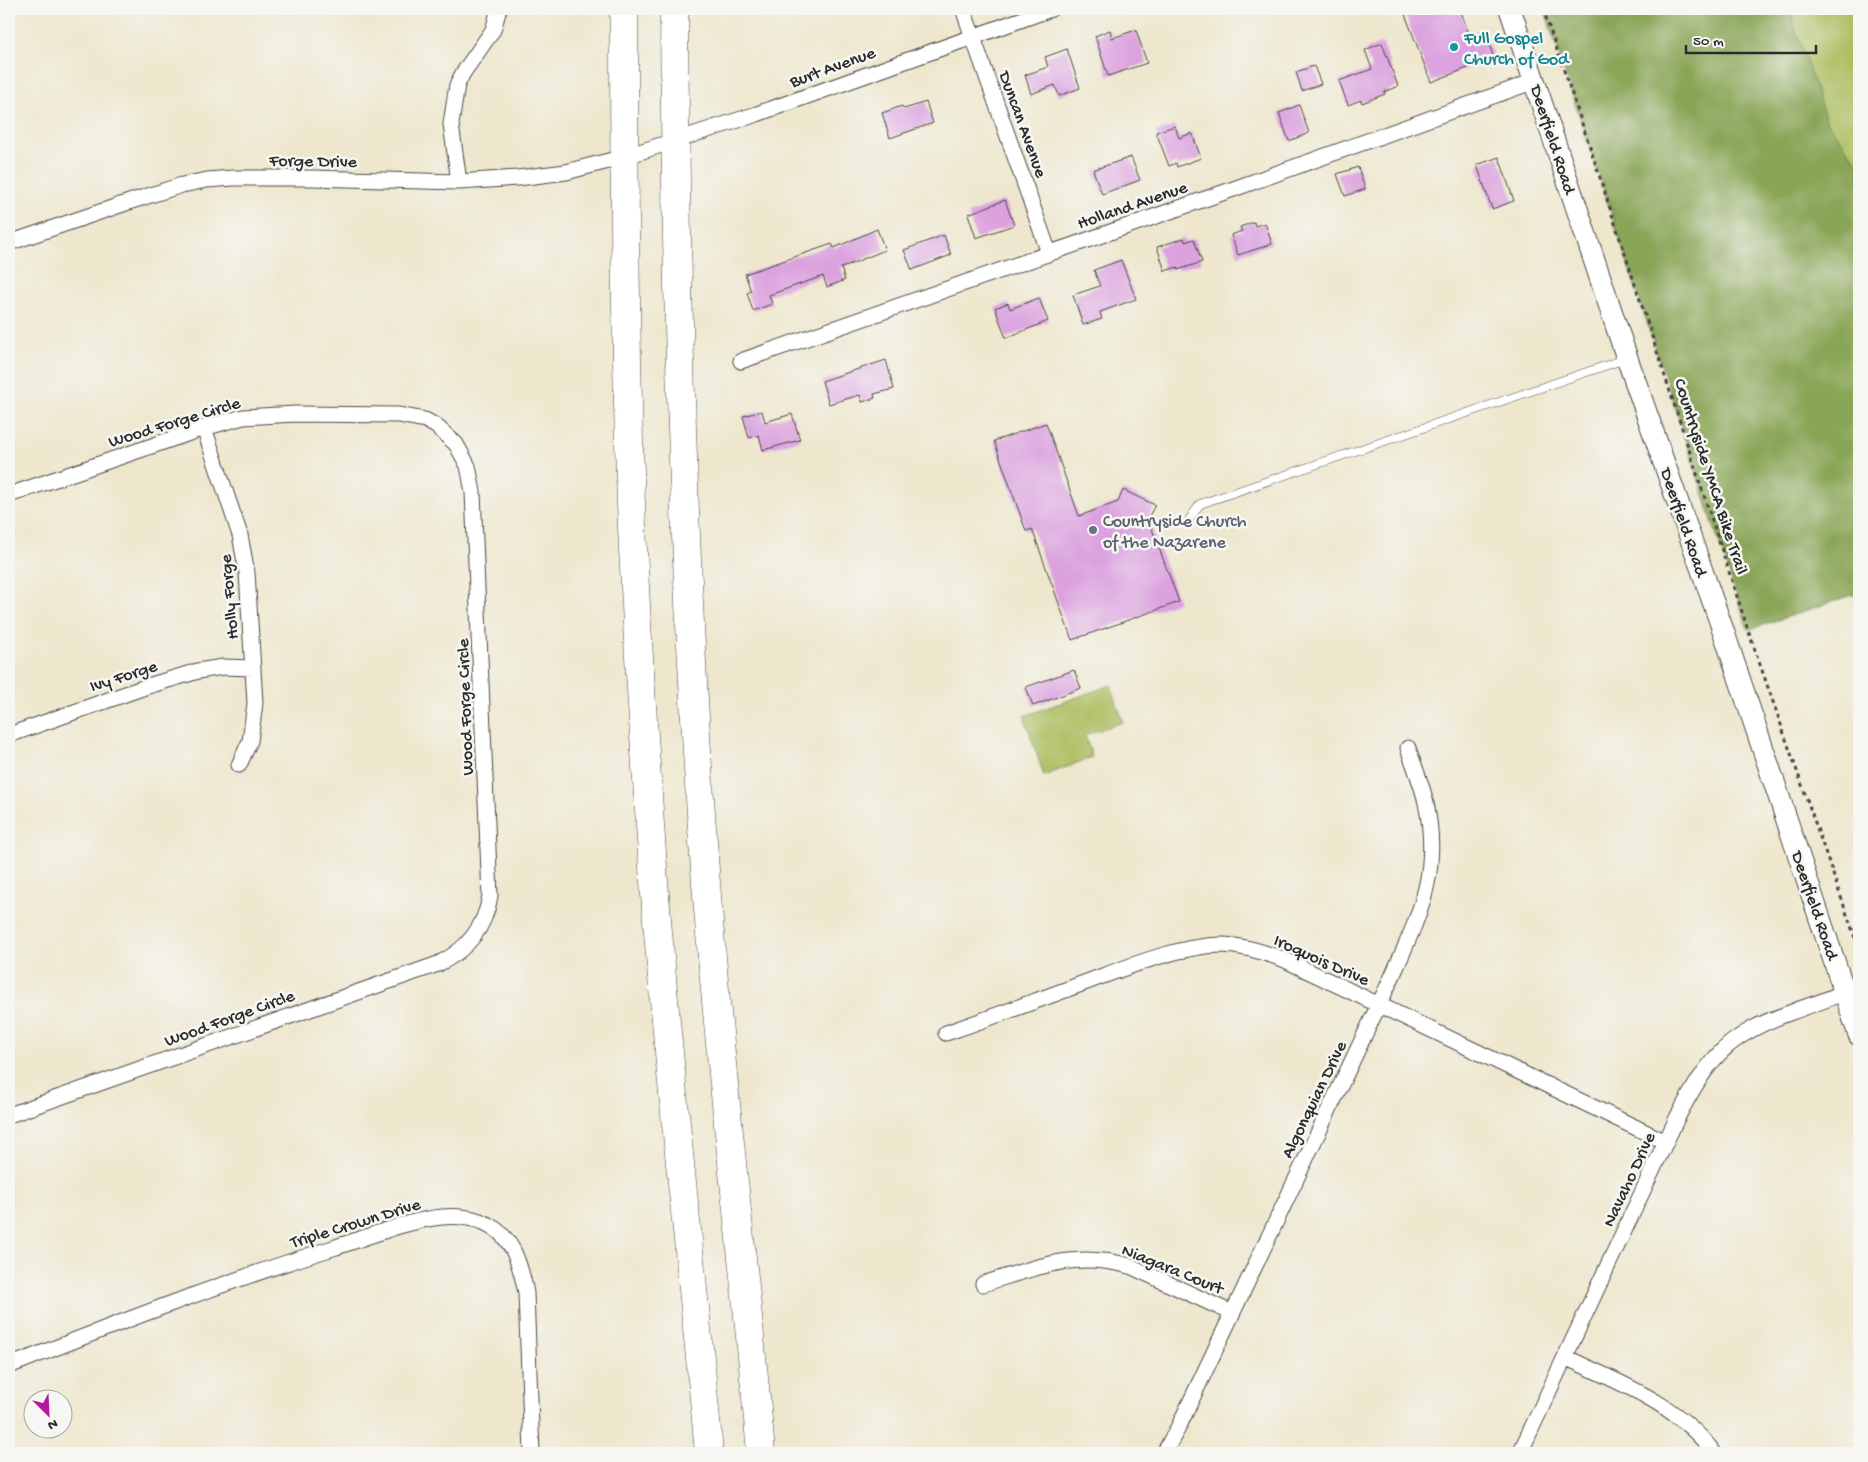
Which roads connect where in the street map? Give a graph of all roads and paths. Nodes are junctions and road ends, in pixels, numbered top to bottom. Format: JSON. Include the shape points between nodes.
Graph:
{"nodes":[{"id":1,"x":499,"y":9,"type":"edge"},
{"id":2,"x":624,"y":9,"type":"edge"},
{"id":3,"x":674,"y":9,"type":"edge"},
{"id":4,"x":963,"y":9,"type":"edge"},
{"id":5,"x":1051,"y":9,"type":"edge"},
{"id":6,"x":1510,"y":9,"type":"edge"},
{"id":7,"x":1542,"y":9,"type":"edge"},
{"id":8,"x":972,"y":36,"type":"junction"},
{"id":9,"x":1535,"y":81,"type":"junction"},
{"id":10,"x":675,"y":140,"type":"junction"},
{"id":11,"x":624,"y":157,"type":"junction"},
{"id":12,"x":459,"y":182,"type":"junction"},
{"id":13,"x":9,"y":243,"type":"edge"},
{"id":14,"x":1049,"y":253,"type":"junction"},
{"id":15,"x":1627,"y":358,"type":"junction"},
{"id":16,"x":741,"y":361,"type":"dead end"},
{"id":17,"x":204,"y":428,"type":"junction"},
{"id":18,"x":9,"y":494,"type":"edge"},
{"id":19,"x":1189,"y":520,"type":"dead end"},
{"id":20,"x":253,"y":668,"type":"junction"},
{"id":21,"x":9,"y":735,"type":"edge"},
{"id":22,"x":1408,"y":748,"type":"dead end"},
{"id":23,"x":239,"y":765,"type":"dead end"},
{"id":24,"x":1859,"y":950,"type":"edge"},
{"id":25,"x":1855,"y":990,"type":"edge"},
{"id":26,"x":1379,"y":1005,"type":"junction"},
{"id":27,"x":946,"y":1033,"type":"dead end"},
{"id":28,"x":1859,"y":1035,"type":"edge"},
{"id":29,"x":9,"y":1114,"type":"edge"},
{"id":30,"x":1666,"y":1142,"type":"junction"},
{"id":31,"x":983,"y":1284,"type":"dead end"},
{"id":32,"x":1232,"y":1313,"type":"junction"},
{"id":33,"x":1565,"y":1357,"type":"junction"},
{"id":34,"x":9,"y":1366,"type":"edge"},
{"id":35,"x":532,"y":1453,"type":"edge"},
{"id":36,"x":708,"y":1453,"type":"edge"},
{"id":37,"x":761,"y":1453,"type":"edge"},
{"id":38,"x":1164,"y":1453,"type":"edge"},
{"id":39,"x":1520,"y":1453,"type":"edge"},
{"id":40,"x":1714,"y":1453,"type":"edge"}],
"edges":[{"from":1,"to":12,"type":"street","via":[[493,30],[457,85],[451,124]]},
{"from":2,"to":11,"type":"highway"},
{"from":3,"to":10,"type":"highway"},
{"from":4,"to":8,"type":"street","name":"Duncan Avenue"},
{"from":5,"to":8,"type":"street","name":"Burt Avenue"},
{"from":6,"to":9,"type":"street","name":"Deerfield Road"},
{"from":7,"to":24,"type":"path","name":"Countryside YMCA Bike Trail","via":[[1748,630]]},
{"from":8,"to":10,"type":"street","name":"Burt Avenue","via":[[757,114]]},
{"from":8,"to":14,"type":"street","name":"Duncan Avenue"},
{"from":9,"to":14,"type":"street","name":"Holland Avenue"},
{"from":9,"to":15,"type":"street","name":"Deerfield Road"},
{"from":10,"to":11,"type":"street","name":"Burt Avenue"},
{"from":10,"to":37,"type":"highway","via":[[683,492],[697,751],[723,1077]]},
{"from":11,"to":12,"type":"street","name":"Forge Drive","via":[[566,172]]},
{"from":11,"to":36,"type":"highway","via":[[631,507],[639,662],[666,1024]]},
{"from":12,"to":13,"type":"street","name":"Forge Drive","via":[[311,178],[207,180],[132,201]]},
{"from":14,"to":16,"type":"street","name":"Holland Avenue"},
{"from":15,"to":19,"type":"lane","via":[[1200,504]]},
{"from":15,"to":25,"type":"street","name":"Deerfield Road"},
{"from":17,"to":18,"type":"street","name":"Wood Forge Circle"},
{"from":17,"to":20,"type":"street","name":"Holly Forge","via":[[240,534],[247,573]]},
{"from":17,"to":29,"type":"street","name":"Wood Forge Circle","via":[[256,416],[399,415],[425,420],[436,426],[463,454],[473,492],[490,886],[488,908],[470,943],[438,964]]},
{"from":20,"to":21,"type":"street","name":"Ivy Forge","via":[[223,667],[198,671]]},
{"from":20,"to":23,"type":"street","name":"Holly Forge","via":[[253,728]]},
{"from":22,"to":26,"type":"street","name":"Algonquian Drive","via":[[1431,828],[1432,854],[1426,893]]},
{"from":25,"to":28,"type":"street","name":"Deerfield Road"},
{"from":25,"to":30,"type":"street","name":"Navaho Drive","via":[[1769,1020],[1728,1044],[1695,1084]]},
{"from":26,"to":27,"type":"street","name":"Iroquois Drive","via":[[1283,960],[1258,951],[1219,945],[1194,948],[1131,966]]},
{"from":26,"to":30,"type":"street","name":"Iroquois Drive"},
{"from":26,"to":32,"type":"street","name":"Algonquian Drive"},
{"from":30,"to":33,"type":"street","name":"Navaho Drive"},
{"from":31,"to":32,"type":"street","name":"Niagara Court","via":[[1048,1264],[1074,1259],[1096,1260],[1130,1266]]},
{"from":32,"to":38,"type":"street","name":"Algonquian Drive"},
{"from":33,"to":39,"type":"street","name":"Navaho Drive"},
{"from":33,"to":40,"type":"street","via":[[1667,1408],[1688,1423]]},
{"from":34,"to":35,"type":"street","name":"Triple Crown Drive","via":[[192,1294],[291,1261],[415,1222],[441,1217],[467,1218],[491,1226],[501,1234],[510,1244],[521,1268],[526,1293]]}]}
